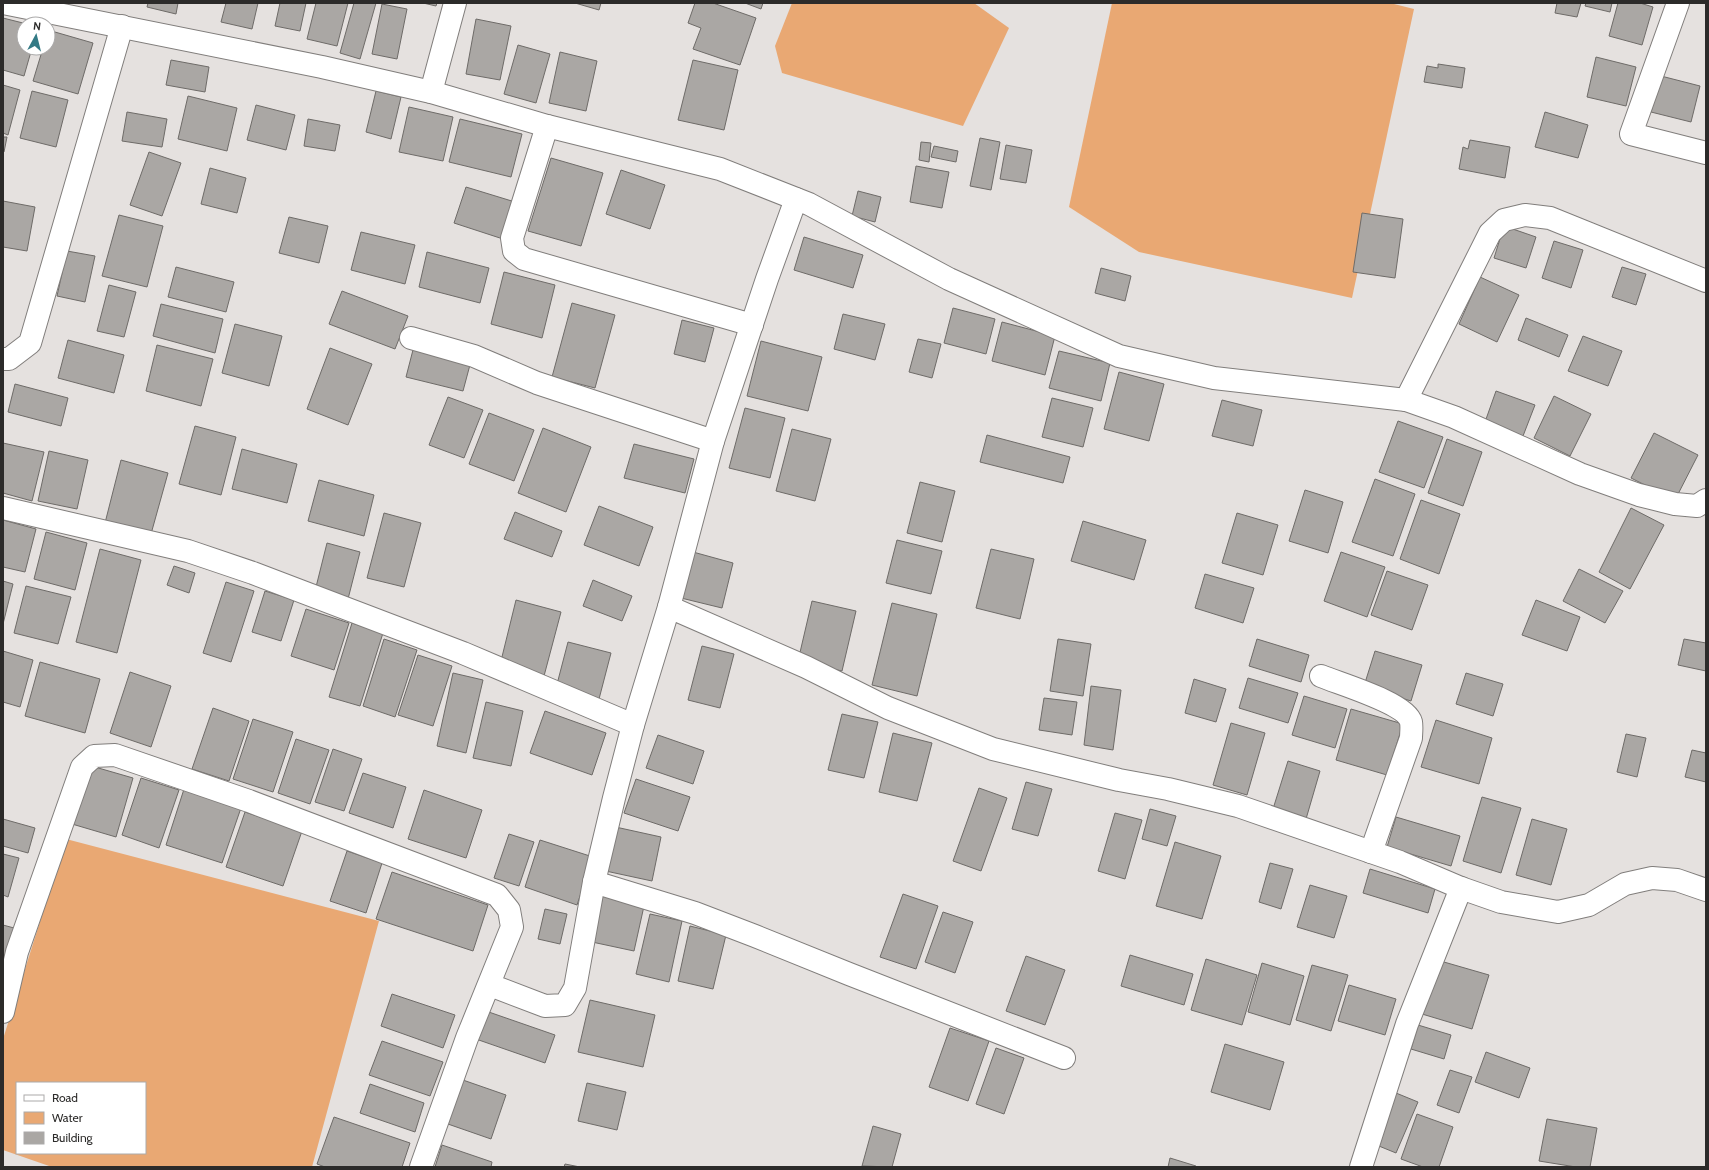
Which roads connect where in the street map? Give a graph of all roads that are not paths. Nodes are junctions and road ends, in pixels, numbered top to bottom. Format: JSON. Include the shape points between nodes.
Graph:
{"nodes":[{"id":1,"x":3,"y":3,"type":"edge"},
{"id":2,"x":455,"y":3,"type":"edge"},
{"id":3,"x":1678,"y":3,"type":"edge"},
{"id":4,"x":122,"y":26,"type":"junction"},
{"id":5,"x":431,"y":92,"type":"junction"},
{"id":6,"x":547,"y":126,"type":"junction"},
{"id":7,"x":1706,"y":152,"type":"edge"},
{"id":8,"x":796,"y":199,"type":"junction"},
{"id":9,"x":1706,"y":281,"type":"edge"},
{"id":10,"x":752,"y":326,"type":"junction"},
{"id":11,"x":411,"y":338,"type":"dead end"},
{"id":12,"x":3,"y":359,"type":"edge"},
{"id":13,"x":1406,"y":400,"type":"junction"},
{"id":14,"x":713,"y":441,"type":"junction"},
{"id":15,"x":1706,"y":500,"type":"edge"},
{"id":16,"x":3,"y":508,"type":"edge"},
{"id":17,"x":668,"y":607,"type":"junction"},
{"id":18,"x":1321,"y":676,"type":"dead end"},
{"id":19,"x":633,"y":725,"type":"junction"},
{"id":20,"x":1371,"y":852,"type":"junction"},
{"id":21,"x":594,"y":882,"type":"junction"},
{"id":22,"x":1461,"y":888,"type":"junction"},
{"id":23,"x":1706,"y":890,"type":"edge"},
{"id":24,"x":490,"y":985,"type":"junction"},
{"id":25,"x":3,"y":1012,"type":"edge"},
{"id":26,"x":1064,"y":1058,"type":"dead end"},
{"id":27,"x":421,"y":1167,"type":"edge"},
{"id":28,"x":1361,"y":1167,"type":"edge"}],
"edges":[{"from":1,"to":4,"type":"street"},
{"from":2,"to":5,"type":"street"},
{"from":3,"to":7,"type":"street","via":[[1631,134]]},
{"from":4,"to":5,"type":"street"},
{"from":4,"to":12,"type":"street","via":[[30,343],[10,359]]},
{"from":5,"to":6,"type":"street"},
{"from":6,"to":8,"type":"street","via":[[720,169]]},
{"from":6,"to":10,"type":"street","via":[[512,238],[514,251],[524,259]]},
{"from":8,"to":10,"type":"street"},
{"from":8,"to":13,"type":"street","via":[[949,279],[1119,356],[1214,378]]},
{"from":9,"to":13,"type":"street","via":[[1550,218],[1525,215],[1504,220],[1490,233]]},
{"from":10,"to":14,"type":"street"},
{"from":11,"to":14,"type":"street","via":[[474,356],[537,383]]},
{"from":13,"to":15,"type":"street","via":[[1454,417],[1580,474],[1639,495],[1675,504],[1697,506]]},
{"from":14,"to":17,"type":"street"},
{"from":16,"to":19,"type":"street","via":[[188,552],[253,573],[463,654]]},
{"from":17,"to":19,"type":"street"},
{"from":17,"to":20,"type":"street","via":[[806,667],[888,708],[994,749],[1238,806]]},
{"from":18,"to":20,"type":"street","via":[[1391,704],[1404,711],[1411,722],[1411,738]]},
{"from":19,"to":21,"type":"street"},
{"from":20,"to":22,"type":"street"},
{"from":21,"to":24,"type":"street","via":[[575,988],[565,1005],[545,1006]]},
{"from":21,"to":26,"type":"street","via":[[695,913]]},
{"from":22,"to":23,"type":"street","via":[[1501,902],[1558,912],[1589,905],[1625,884],[1652,878],[1677,880]]},
{"from":22,"to":28,"type":"street","via":[[1407,1024]]},
{"from":24,"to":25,"type":"street","via":[[512,927],[509,910],[497,895],[249,801],[115,755],[94,756],[82,767],[17,952]]},
{"from":24,"to":27,"type":"street","via":[[467,1038]]}]}
